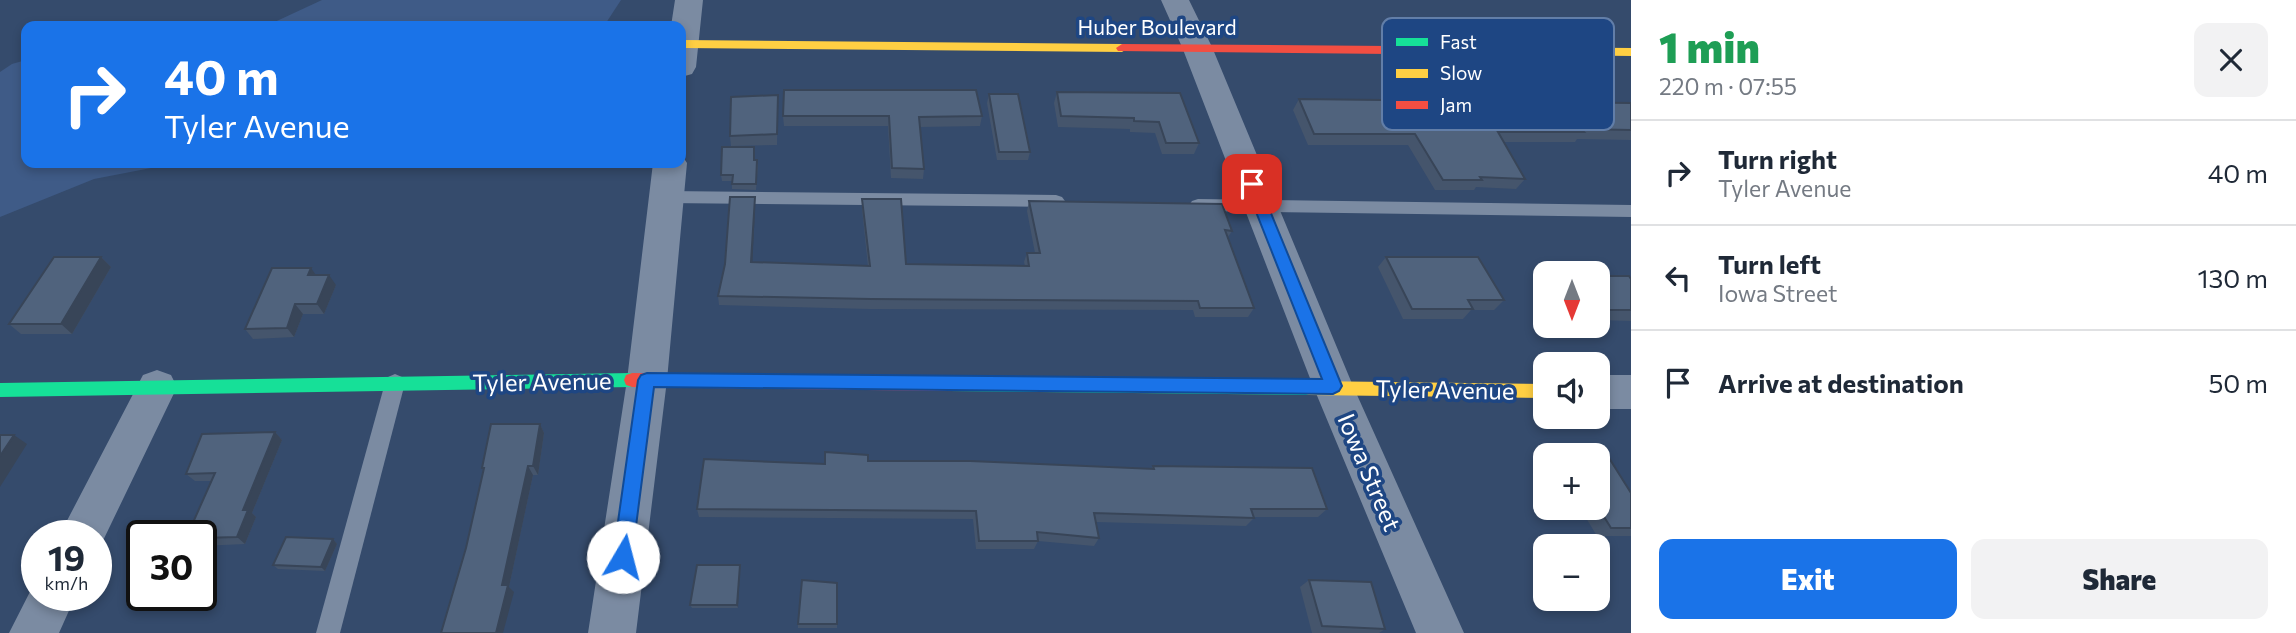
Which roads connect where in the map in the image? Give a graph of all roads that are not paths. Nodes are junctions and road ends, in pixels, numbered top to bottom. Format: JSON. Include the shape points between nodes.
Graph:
{"nodes":[{"id":1,"x":689,"y":0,"type":"edge"},
{"id":2,"x":1175,"y":0,"type":"edge"},
{"id":3,"x":686,"y":24,"type":"edge"},
{"id":4,"x":1197,"y":47,"type":"junction"},
{"id":5,"x":1382,"y":49,"type":"edge"},
{"id":6,"x":686,"y":55,"type":"edge"},
{"id":7,"x":668,"y":180,"type":"edge"},
{"id":8,"x":1076,"y":202,"type":"edge"},
{"id":9,"x":1181,"y":204,"type":"edge"},
{"id":10,"x":1261,"y":207,"type":"junction"},
{"id":11,"x":1631,"y":211,"type":"edge"},
{"id":12,"x":647,"y":380,"type":"junction"},
{"id":13,"x":395,"y":383,"type":"junction"},
{"id":14,"x":1333,"y":386,"type":"junction"},
{"id":15,"x":157,"y":387,"type":"junction"},
{"id":16,"x":0,"y":390,"type":"edge"},
{"id":17,"x":1533,"y":391,"type":"edge"},
{"id":18,"x":1610,"y":392,"type":"edge"},
{"id":19,"x":1631,"y":393,"type":"edge"},
{"id":20,"x":90,"y":520,"type":"edge"},
{"id":21,"x":44,"y":611,"type":"edge"},
{"id":22,"x":33,"y":633,"type":"edge"},
{"id":23,"x":328,"y":633,"type":"edge"},
{"id":24,"x":612,"y":633,"type":"edge"},
{"id":25,"x":1440,"y":633,"type":"edge"}],
"edges":[{"from":1,"to":3,"type":"street"},
{"from":2,"to":4,"type":"street","name":"Iowa Street"},
{"from":4,"to":5,"type":"street","name":"Huber Boulevard"},
{"from":4,"to":6,"type":"street","name":"Huber Boulevard"},
{"from":4,"to":10,"type":"street","name":"Iowa Street"},
{"from":7,"to":8,"type":"lane"},
{"from":7,"to":12,"type":"street"},
{"from":9,"to":10,"type":"lane"},
{"from":10,"to":11,"type":"lane"},
{"from":10,"to":14,"type":"street","name":"Iowa Street"},
{"from":12,"to":13,"type":"street","name":"Tyler Avenue"},
{"from":12,"to":14,"type":"street","name":"Tyler Avenue"},
{"from":12,"to":24,"type":"street"},
{"from":13,"to":15,"type":"street","name":"Tyler Avenue"},
{"from":13,"to":23,"type":"lane"},
{"from":14,"to":17,"type":"street","name":"Tyler Avenue"},
{"from":14,"to":25,"type":"street","name":"Iowa Street"},
{"from":15,"to":16,"type":"street","name":"Tyler Avenue"},
{"from":15,"to":20,"type":"street"},
{"from":18,"to":19,"type":"street"},
{"from":21,"to":22,"type":"street"}]}
